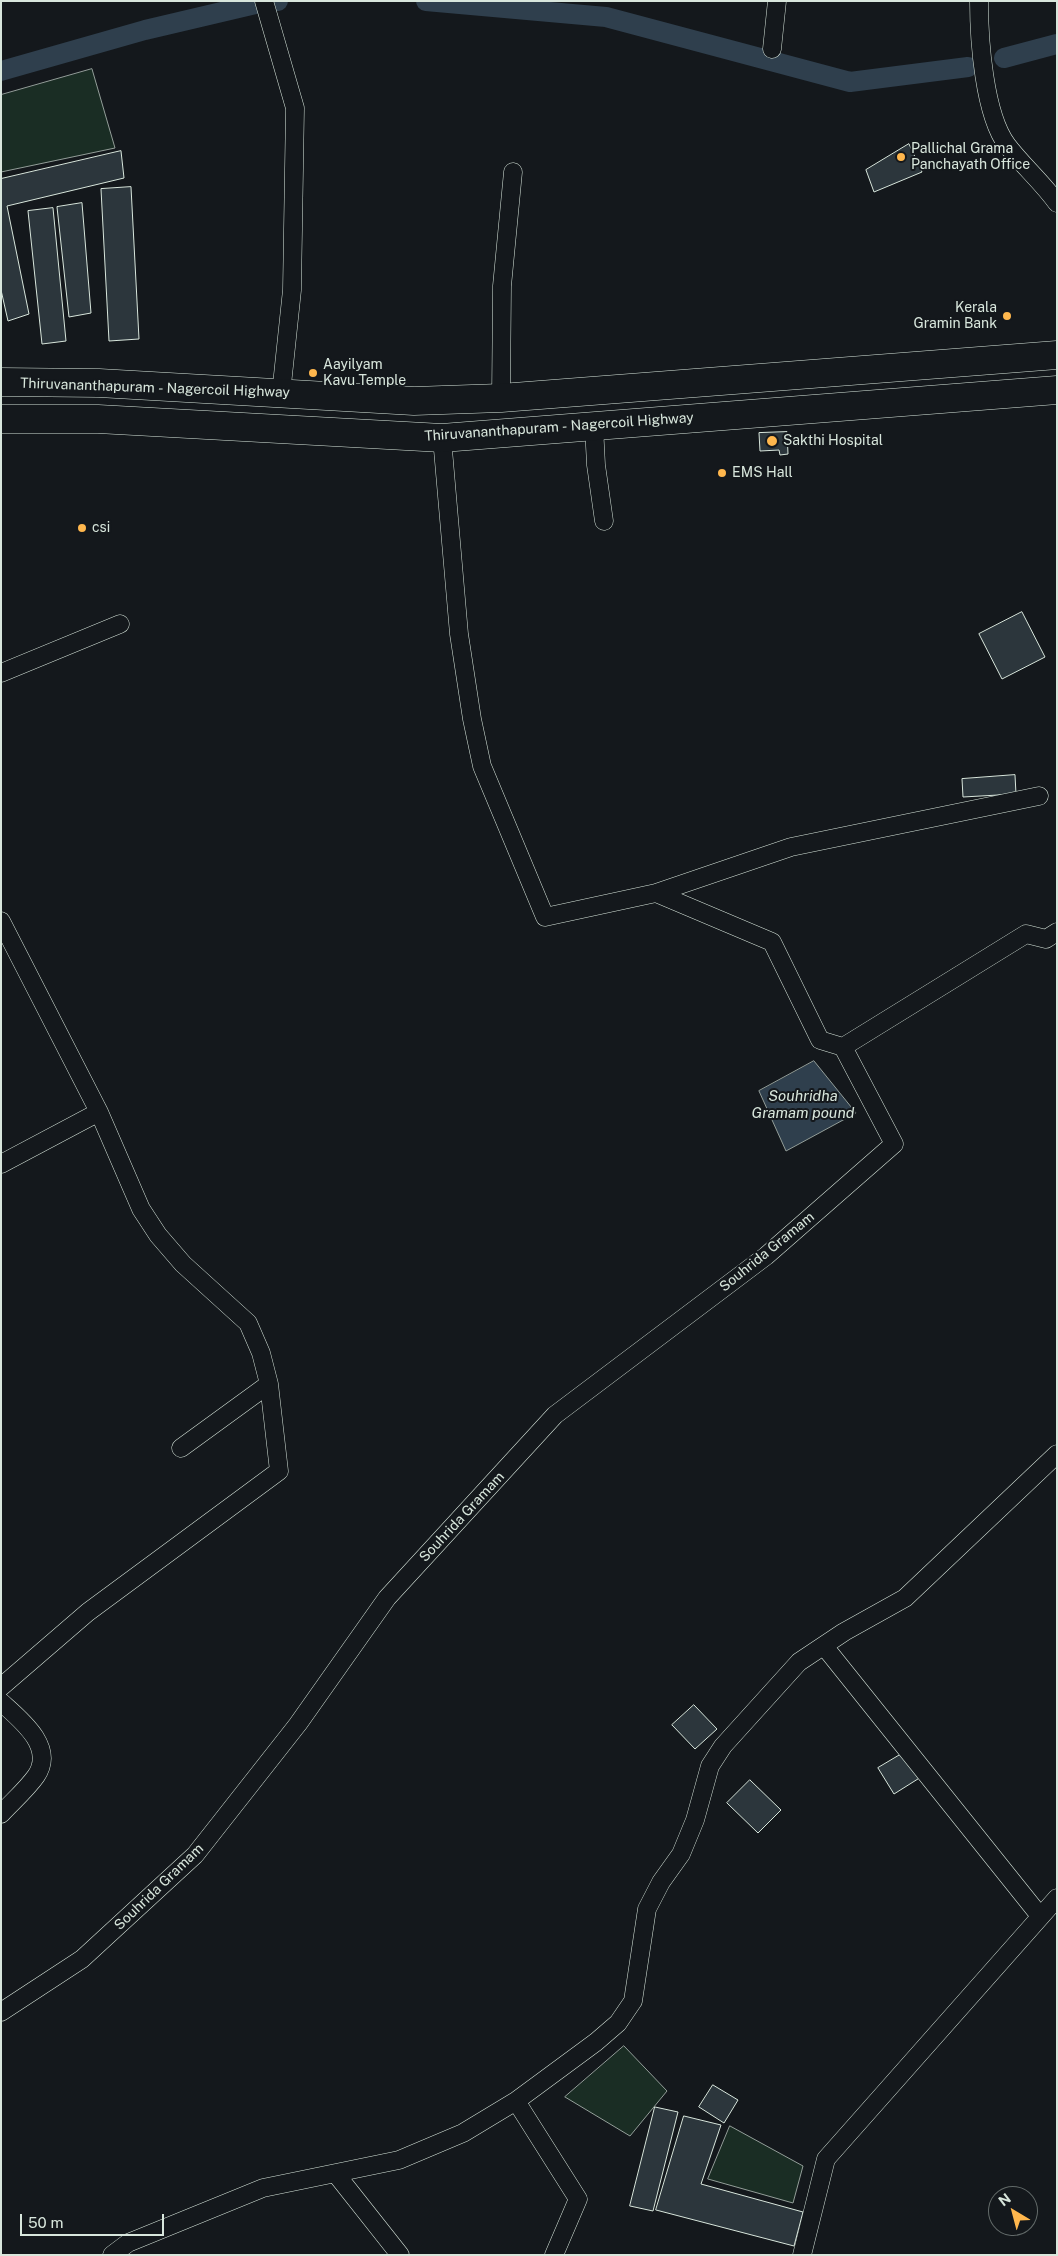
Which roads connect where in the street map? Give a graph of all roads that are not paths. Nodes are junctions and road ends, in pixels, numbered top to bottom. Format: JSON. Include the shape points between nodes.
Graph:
{"nodes":[{"id":1,"x":264,"y":1,"type":"edge"},
{"id":2,"x":777,"y":1,"type":"edge"},
{"id":3,"x":979,"y":1,"type":"edge"},
{"id":4,"x":772,"y":49,"type":"dead end"},
{"id":5,"x":513,"y":172,"type":"dead end"},
{"id":6,"x":1057,"y":203,"type":"edge"},
{"id":7,"x":1057,"y":355,"type":"edge"},
{"id":8,"x":1,"y":382,"type":"edge"},
{"id":9,"x":1057,"y":390,"type":"edge"},
{"id":10,"x":281,"y":394,"type":"junction"},
{"id":11,"x":501,"y":398,"type":"junction"},
{"id":12,"x":1,"y":419,"type":"edge"},
{"id":13,"x":594,"y":426,"type":"junction"},
{"id":14,"x":442,"y":438,"type":"junction"},
{"id":15,"x":604,"y":520,"type":"dead end"},
{"id":16,"x":120,"y":624,"type":"dead end"},
{"id":17,"x":1,"y":673,"type":"edge"},
{"id":18,"x":1039,"y":796,"type":"dead end"},
{"id":19,"x":656,"y":893,"type":"junction"},
{"id":20,"x":1,"y":921,"type":"edge"},
{"id":21,"x":1057,"y":932,"type":"edge"},
{"id":22,"x":843,"y":1047,"type":"junction"},
{"id":23,"x":99,"y":1112,"type":"junction"},
{"id":24,"x":1,"y":1164,"type":"edge"},
{"id":25,"x":269,"y":1384,"type":"junction"},
{"id":26,"x":181,"y":1448,"type":"dead end"},
{"id":27,"x":1057,"y":1454,"type":"edge"},
{"id":28,"x":824,"y":1646,"type":"junction"},
{"id":29,"x":1,"y":1688,"type":"edge"},
{"id":30,"x":1,"y":1702,"type":"edge"},
{"id":31,"x":1,"y":1814,"type":"edge"},
{"id":32,"x":1057,"y":1898,"type":"edge"},
{"id":33,"x":1040,"y":1916,"type":"junction"},
{"id":34,"x":1,"y":2012,"type":"edge"},
{"id":35,"x":516,"y":2101,"type":"junction"},
{"id":36,"x":336,"y":2174,"type":"junction"},
{"id":37,"x":112,"y":2255,"type":"edge"},
{"id":38,"x":400,"y":2255,"type":"edge"},
{"id":39,"x":554,"y":2255,"type":"edge"},
{"id":40,"x":802,"y":2255,"type":"edge"}],
"edges":[{"from":1,"to":10,"type":"street","via":[[295,108],[292,290]]},
{"from":2,"to":4,"type":"street"},
{"from":3,"to":6,"type":"street","via":[[991,111],[1007,145]]},
{"from":5,"to":11,"type":"street","via":[[502,286]]},
{"from":7,"to":11,"type":"main road","name":"Thiruvananthapuram - Nagercoil Highway"},
{"from":8,"to":10,"type":"main road","name":"Thiruvananthapuram - Nagercoil Highway","via":[[100,383]]},
{"from":9,"to":13,"type":"main road","name":"Thiruvananthapuram - Nagercoil Highway"},
{"from":10,"to":11,"type":"main road","name":"Thiruvananthapuram - Nagercoil Highway","via":[[414,401]]},
{"from":12,"to":14,"type":"main road","name":"Thiruvananthapuram - Nagercoil Highway","via":[[98,419]]},
{"from":13,"to":14,"type":"main road","name":"Thiruvananthapuram - Nagercoil Highway"},
{"from":13,"to":15,"type":"street"},
{"from":14,"to":19,"type":"street","via":[[459,634],[482,766],[545,917]]},
{"from":16,"to":17,"type":"street"},
{"from":18,"to":19,"type":"street","via":[[791,847]]},
{"from":19,"to":22,"type":"street","via":[[772,942],[820,1040]]},
{"from":20,"to":23,"type":"street"},
{"from":21,"to":22,"type":"street","via":[[1046,939],[1026,934]]},
{"from":22,"to":34,"type":"street","name":"Souhrida Gramam","via":[[894,1144],[766,1256],[555,1415],[387,1598],[298,1724],[195,1855],[82,1959]]},
{"from":23,"to":24,"type":"street"},
{"from":23,"to":25,"type":"street","via":[[141,1209],[183,1264],[248,1323],[262,1352]]},
{"from":25,"to":26,"type":"street"},
{"from":25,"to":29,"type":"street","via":[[278,1471],[88,1612]]},
{"from":27,"to":28,"type":"street","via":[[904,1598]]},
{"from":28,"to":33,"type":"street"},
{"from":28,"to":35,"type":"street","via":[[799,1662],[723,1746],[710,1766],[695,1820],[681,1854],[660,1882],[648,1909],[632,2001],[618,2023]]},
{"from":30,"to":31,"type":"street","via":[[31,1730],[41,1748],[37,1775]]},
{"from":32,"to":33,"type":"street"},
{"from":33,"to":40,"type":"street","via":[[826,2159]]},
{"from":35,"to":36,"type":"street","via":[[463,2133],[399,2160]]},
{"from":35,"to":39,"type":"street","via":[[578,2199]]},
{"from":36,"to":37,"type":"street","via":[[263,2188],[128,2243]]},
{"from":36,"to":38,"type":"street"}]}
